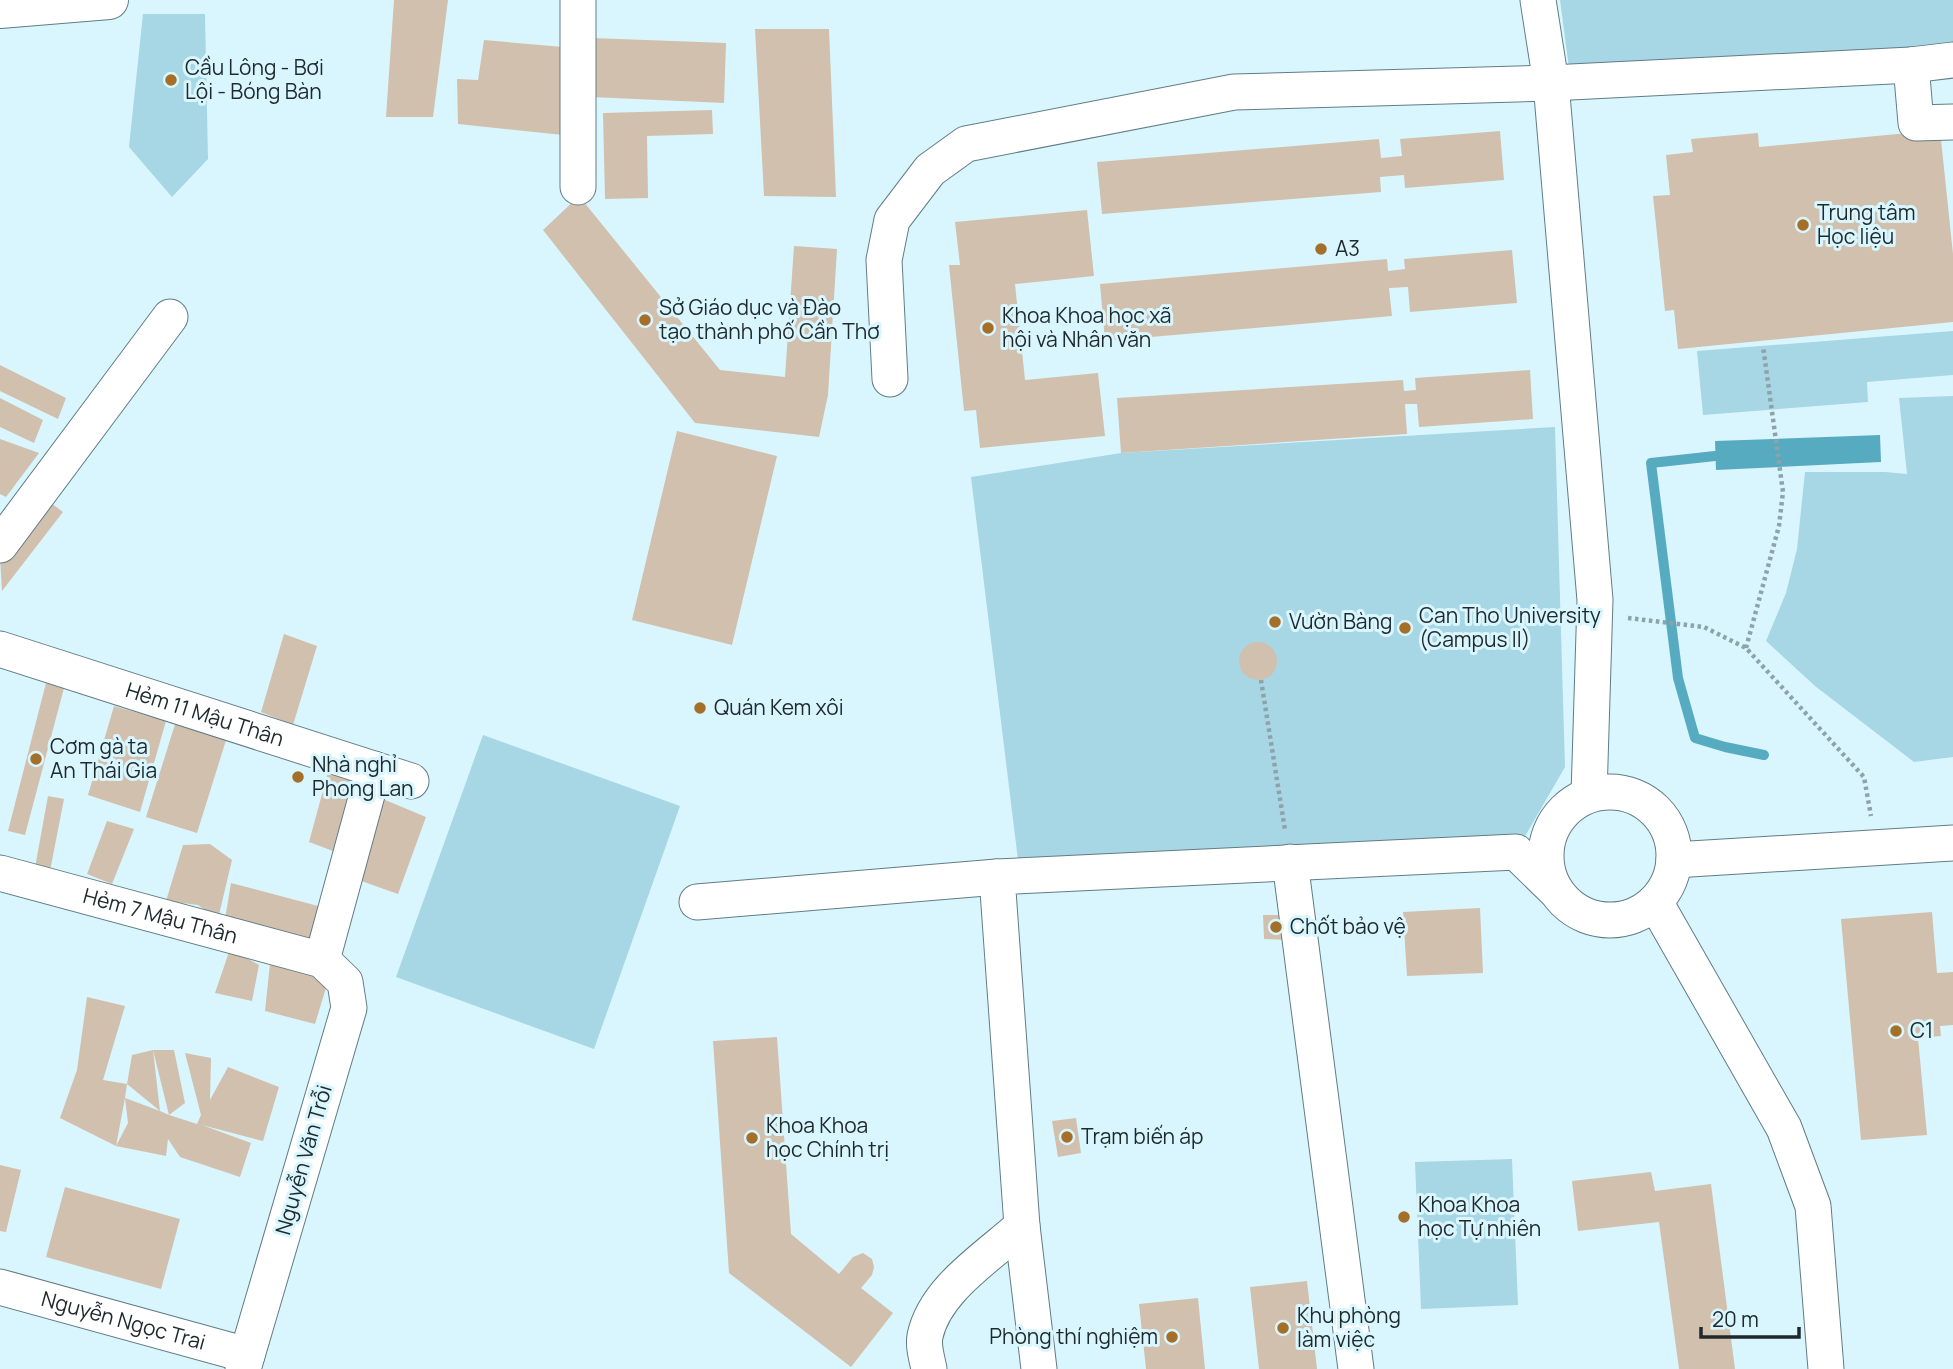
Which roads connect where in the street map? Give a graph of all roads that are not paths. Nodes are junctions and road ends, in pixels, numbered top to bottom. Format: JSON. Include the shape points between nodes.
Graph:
{"nodes":[{"id":1,"x":109,"y":0,"type":"edge"},
{"id":2,"x":578,"y":0,"type":"edge"},
{"id":3,"x":1538,"y":0,"type":"edge"},
{"id":4,"x":0,"y":9,"type":"edge"},
{"id":5,"x":1953,"y":60,"type":"edge"},
{"id":6,"x":1911,"y":65,"type":"junction"},
{"id":7,"x":1551,"y":83,"type":"junction"},
{"id":8,"x":1953,"y":122,"type":"edge"},
{"id":9,"x":578,"y":187,"type":"dead end"},
{"id":10,"x":170,"y":317,"type":"dead end"},
{"id":11,"x":890,"y":379,"type":"dead end"},
{"id":12,"x":0,"y":545,"type":"edge"},
{"id":13,"x":0,"y":649,"type":"edge"},
{"id":14,"x":374,"y":769,"type":"junction"},
{"id":15,"x":411,"y":781,"type":"dead end"},
{"id":16,"x":1589,"y":795,"type":"junction"},
{"id":17,"x":1953,"y":843,"type":"edge"},
{"id":18,"x":1674,"y":860,"type":"junction"},
{"id":19,"x":1290,"y":862,"type":"junction"},
{"id":20,"x":0,"y":873,"type":"edge"},
{"id":21,"x":997,"y":877,"type":"junction"},
{"id":22,"x":1556,"y":891,"type":"junction"},
{"id":23,"x":697,"y":902,"type":"dead end"},
{"id":24,"x":1655,"y":902,"type":"junction"},
{"id":25,"x":322,"y":960,"type":"junction"},
{"id":26,"x":1022,"y":1226,"type":"junction"},
{"id":27,"x":0,"y":1287,"type":"edge"},
{"id":28,"x":245,"y":1362,"type":"edge"},
{"id":29,"x":1357,"y":1368,"type":"edge"},
{"id":30,"x":929,"y":1369,"type":"edge"},
{"id":31,"x":1039,"y":1369,"type":"edge"},
{"id":32,"x":1826,"y":1369,"type":"edge"}],
"edges":[{"from":1,"to":4,"type":"highway"},
{"from":2,"to":9,"type":"street"},
{"from":3,"to":7,"type":"street"},
{"from":5,"to":6,"type":"street"},
{"from":6,"to":7,"type":"street"},
{"from":6,"to":8,"type":"street","via":[[1916,122]]},
{"from":7,"to":11,"type":"street","via":[[1234,92],[966,144],[929,170],[892,220],[884,260]]},
{"from":7,"to":16,"type":"street","via":[[1594,614]]},
{"from":10,"to":12,"type":"street"},
{"from":13,"to":14,"type":"street","name":"Hẻm 11 Mậu Thân"},
{"from":14,"to":15,"type":"street","name":"Hẻm 11 Mậu Thân"},
{"from":14,"to":25,"type":"street"},
{"from":16,"to":18,"type":"street","via":[[1624,794],[1648,806],[1666,825]]},
{"from":16,"to":22,"type":"street","via":[[1572,804],[1548,835],[1545,854]]},
{"from":17,"to":18,"type":"street"},
{"from":18,"to":24,"type":"street","via":[[1665,890]]},
{"from":19,"to":21,"type":"street"},
{"from":19,"to":22,"type":"street","via":[[1516,852]]},
{"from":19,"to":29,"type":"street"},
{"from":20,"to":25,"type":"street","name":"Hẻm 7 Mậu Thân"},
{"from":21,"to":23,"type":"street"},
{"from":21,"to":26,"type":"street"},
{"from":22,"to":24,"type":"street","via":[[1573,908],[1611,921],[1642,912]]},
{"from":24,"to":32,"type":"street","via":[[1784,1128],[1813,1206]]},
{"from":25,"to":28,"type":"street","name":"Nguyễn Văn Trỗi","via":[[345,982],[349,1009]]},
{"from":26,"to":30,"type":"street","via":[[949,1290],[932,1313],[924,1339]]},
{"from":26,"to":31,"type":"street"},
{"from":27,"to":28,"type":"street","name":"Nguyễn Ngọc Trai"}]}
